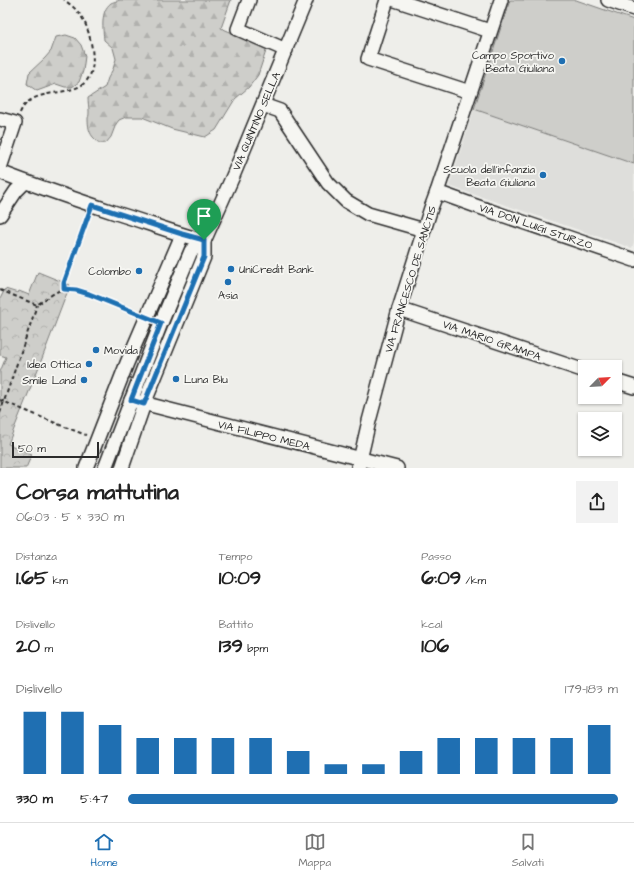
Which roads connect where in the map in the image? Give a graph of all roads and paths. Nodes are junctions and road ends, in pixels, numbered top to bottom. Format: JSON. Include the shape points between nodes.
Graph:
{"nodes":[{"id":1,"x":64,"y":0,"type":"edge"},
{"id":2,"x":249,"y":0,"type":"edge"},
{"id":3,"x":306,"y":0,"type":"edge"},
{"id":4,"x":387,"y":0,"type":"edge"},
{"id":5,"x":396,"y":0,"type":"edge"},
{"id":6,"x":501,"y":0,"type":"edge"},
{"id":7,"x":608,"y":0,"type":"edge"},
{"id":8,"x":634,"y":9,"type":"edge"},
{"id":9,"x":490,"y":31,"type":"junction"},
{"id":10,"x":286,"y":50,"type":"junction"},
{"id":11,"x":470,"y":92,"type":"junction"},
{"id":12,"x":263,"y":105,"type":"junction"},
{"id":13,"x":0,"y":119,"type":"edge"},
{"id":14,"x":15,"y":123,"type":"junction"},
{"id":15,"x":0,"y":168,"type":"edge"},
{"id":16,"x":0,"y":172,"type":"edge"},
{"id":17,"x":25,"y":182,"type":"junction"},
{"id":18,"x":437,"y":192,"type":"junction"},
{"id":19,"x":92,"y":205,"type":"junction"},
{"id":20,"x":0,"y":215,"type":"edge"},
{"id":21,"x":424,"y":230,"type":"junction"},
{"id":22,"x":182,"y":234,"type":"junction"},
{"id":23,"x":204,"y":240,"type":"junction"},
{"id":24,"x":634,"y":260,"type":"edge"},
{"id":25,"x":64,"y":289,"type":"junction"},
{"id":26,"x":0,"y":290,"type":"edge"},
{"id":27,"x":37,"y":305,"type":"junction"},
{"id":28,"x":399,"y":309,"type":"junction"},
{"id":29,"x":147,"y":317,"type":"junction"},
{"id":30,"x":161,"y":323,"type":"junction"},
{"id":31,"x":578,"y":369,"type":"edge"},
{"id":32,"x":622,"y":383,"type":"edge"},
{"id":33,"x":634,"y":387,"type":"edge"},
{"id":34,"x":0,"y":400,"type":"edge"},
{"id":35,"x":131,"y":400,"type":"junction"},
{"id":36,"x":4,"y":402,"type":"junction"},
{"id":37,"x":144,"y":404,"type":"junction"},
{"id":38,"x":0,"y":414,"type":"edge"},
{"id":39,"x":98,"y":439,"type":"junction"},
{"id":40,"x":359,"y":463,"type":"edge"},
{"id":41,"x":86,"y":468,"type":"edge"},
{"id":42,"x":105,"y":468,"type":"edge"},
{"id":43,"x":122,"y":468,"type":"edge"},
{"id":44,"x":396,"y":468,"type":"edge"}],
"edges":[{"from":1,"to":14,"type":"path","via":[[80,14],[89,34],[93,60],[89,76],[78,88],[40,96],[27,102]]},
{"from":2,"to":10,"type":"street","via":[[238,29]]},
{"from":3,"to":10,"type":"street","name":"VIA QUINTINO SELLA"},
{"from":4,"to":11,"type":"street","via":[[368,59]]},
{"from":5,"to":9,"type":"street"},
{"from":6,"to":9,"type":"street","name":"VIA FRANCESCO DE SANCTIS"},
{"from":7,"to":8,"type":"street"},
{"from":9,"to":11,"type":"street","name":"VIA FRANCESCO DE SANCTIS"},
{"from":10,"to":12,"type":"street","name":"VIA QUINTINO SELLA"},
{"from":11,"to":18,"type":"street","name":"VIA FRANCESCO DE SANCTIS"},
{"from":12,"to":21,"type":"street","via":[[280,111],[328,183],[346,202],[368,214]]},
{"from":12,"to":23,"type":"street","name":"VIA QUINTINO SELLA"},
{"from":13,"to":14,"type":"street"},
{"from":14,"to":15,"type":"street"},
{"from":16,"to":17,"type":"street"},
{"from":17,"to":19,"type":"street"},
{"from":17,"to":20,"type":"street"},
{"from":18,"to":21,"type":"street","name":"VIA FRANCESCO DE SANCTIS"},
{"from":18,"to":24,"type":"street","name":"VIA DON LUIGI STURZO"},
{"from":19,"to":22,"type":"street"},
{"from":19,"to":25,"type":"path"},
{"from":21,"to":28,"type":"street","name":"VIA FRANCESCO DE SANCTIS"},
{"from":22,"to":23,"type":"street"},
{"from":22,"to":29,"type":"street"},
{"from":23,"to":30,"type":"street","name":"VIA QUINTINO SELLA","via":[[191,251]]},
{"from":23,"to":37,"type":"street","name":"VIA QUINTINO SELLA","via":[[204,257]]},
{"from":25,"to":27,"type":"path"},
{"from":25,"to":29,"type":"path","via":[[89,294]]},
{"from":26,"to":27,"type":"path"},
{"from":27,"to":36,"type":"path"},
{"from":28,"to":31,"type":"street","name":"VIA MARIO GRAMPA"},
{"from":28,"to":40,"type":"street","name":"VIA FRANCESCO DE SANCTIS"},
{"from":29,"to":30,"type":"street"},
{"from":29,"to":39,"type":"street"},
{"from":30,"to":35,"type":"street","name":"VIA QUINTINO SELLA"},
{"from":32,"to":33,"type":"street"},
{"from":34,"to":36,"type":"path"},
{"from":35,"to":37,"type":"street","name":"VIA FILIPPO MEDA"},
{"from":35,"to":42,"type":"street","name":"VIA QUINTINO SELLA"},
{"from":36,"to":38,"type":"path"},
{"from":36,"to":39,"type":"path"},
{"from":37,"to":40,"type":"street","name":"VIA FILIPPO MEDA","via":[[350,456]]},
{"from":37,"to":43,"type":"street","name":"VIA QUINTINO SELLA"},
{"from":39,"to":41,"type":"street"},
{"from":40,"to":44,"type":"street","name":"VIA FILIPPO MEDA"}]}
